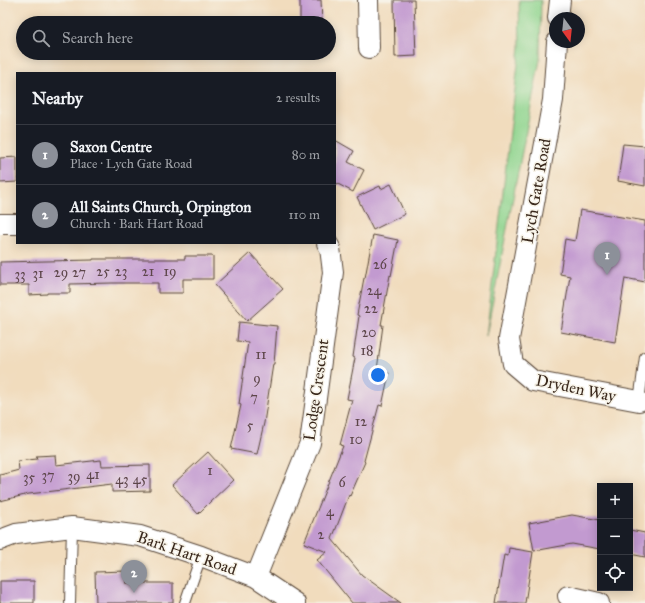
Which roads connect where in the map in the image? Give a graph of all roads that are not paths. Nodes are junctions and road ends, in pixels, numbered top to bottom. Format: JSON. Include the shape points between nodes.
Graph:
{"nodes":[{"id":1,"x":368,"y":0,"type":"edge"},
{"id":2,"x":560,"y":0,"type":"edge"},
{"id":3,"x":559,"y":12,"type":"edge"},
{"id":4,"x":369,"y":48,"type":"dead end"},
{"id":5,"x":557,"y":48,"type":"edge"},
{"id":6,"x":0,"y":224,"type":"edge"},
{"id":7,"x":16,"y":224,"type":"edge"},
{"id":8,"x":328,"y":244,"type":"edge"},
{"id":9,"x":509,"y":339,"type":"joint"},
{"id":10,"x":645,"y":357,"type":"edge"},
{"id":11,"x":642,"y":402,"type":"edge"},
{"id":12,"x":72,"y":527,"type":"junction"},
{"id":13,"x":0,"y":540,"type":"edge"},
{"id":14,"x":201,"y":556,"type":"junction"},
{"id":15,"x":256,"y":577,"type":"junction"},
{"id":16,"x":568,"y":596,"type":"dead end"},
{"id":17,"x":70,"y":603,"type":"edge"},
{"id":18,"x":184,"y":603,"type":"edge"},
{"id":19,"x":295,"y":603,"type":"edge"},
{"id":20,"x":599,"y":603,"type":"edge"}],
"edges":[{"from":1,"to":4,"type":"street"},
{"from":2,"to":3,"type":"street"},
{"from":5,"to":9,"type":"street","name":"Lych Gate Road","via":[[553,100]]},
{"from":6,"to":7,"type":"street"},
{"from":8,"to":15,"type":"street","name":"Lodge Crescent","via":[[333,272],[310,443]]},
{"from":9,"to":11,"type":"street","name":"Dryden Way","via":[[513,364],[533,380]]},
{"from":10,"to":11,"type":"lane"},
{"from":12,"to":13,"type":"street","name":"Bark Hart Road","via":[[16,534]]},
{"from":12,"to":14,"type":"street","name":"Bark Hart Road","via":[[140,536]]},
{"from":12,"to":17,"type":"lane"},
{"from":14,"to":15,"type":"street","name":"Bark Hart Road"},
{"from":14,"to":18,"type":"lane"},
{"from":15,"to":19,"type":"street","name":"Bark Hart Road"},
{"from":16,"to":20,"type":"street"}]}
